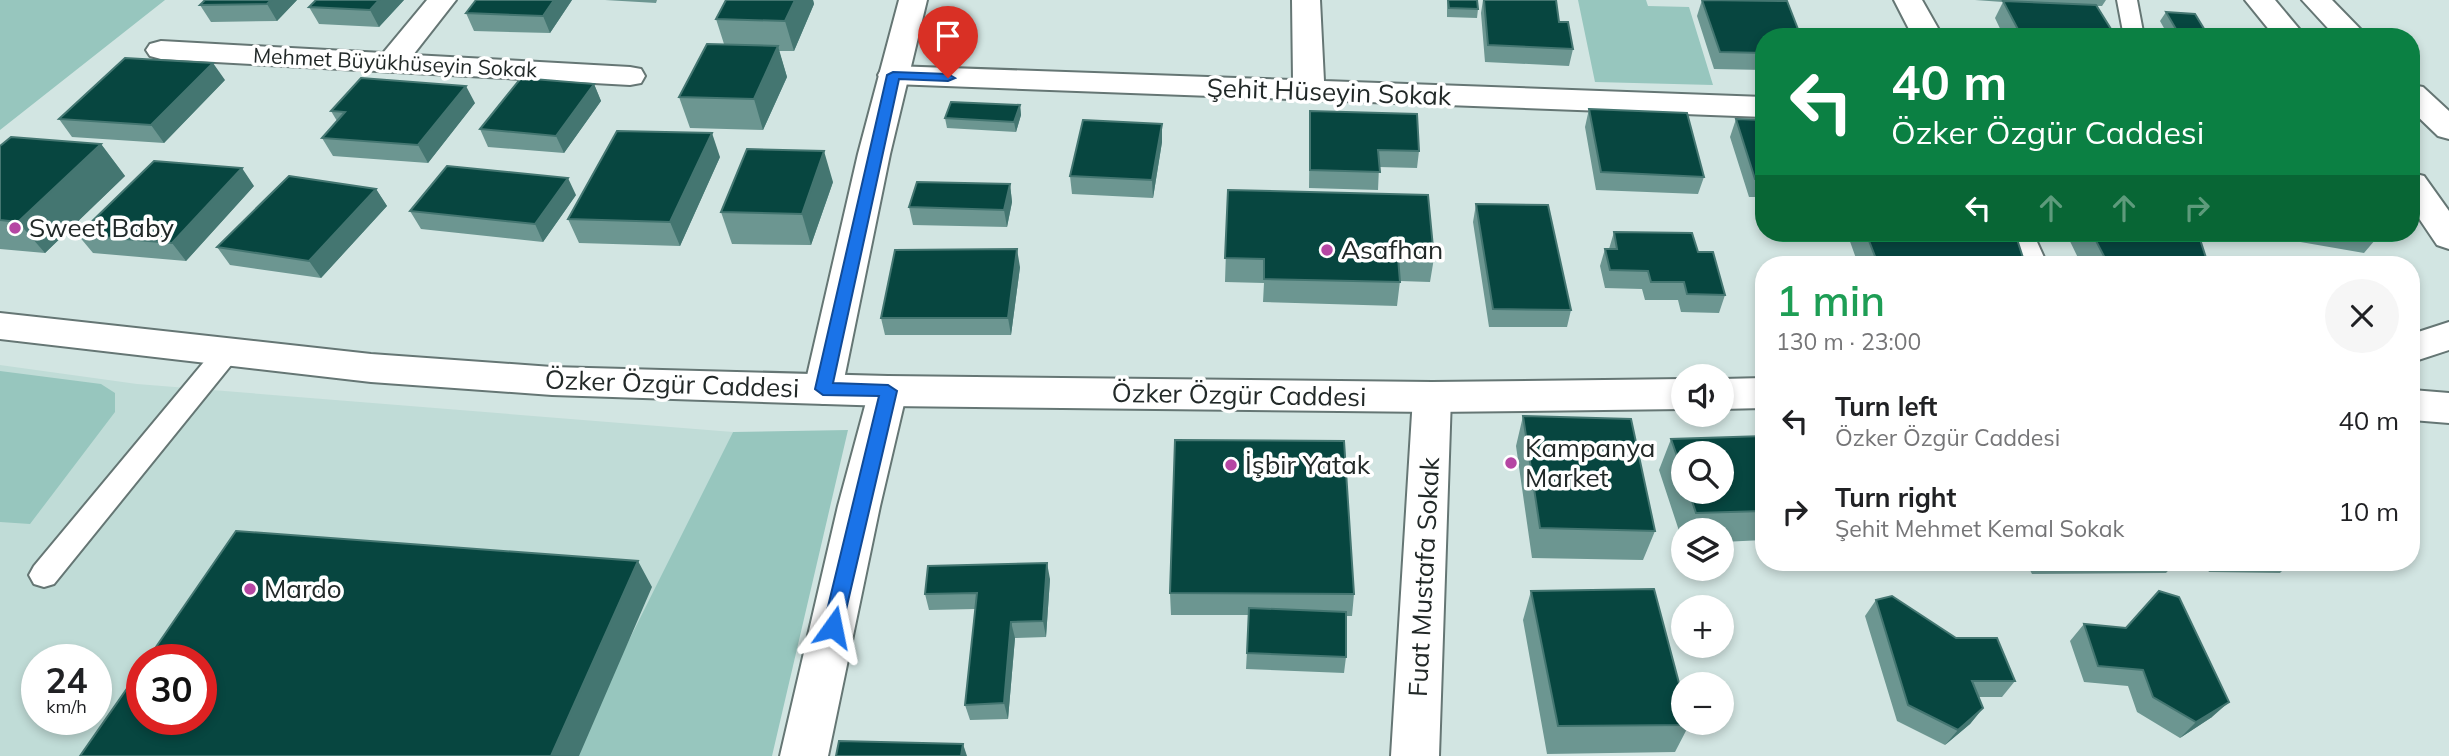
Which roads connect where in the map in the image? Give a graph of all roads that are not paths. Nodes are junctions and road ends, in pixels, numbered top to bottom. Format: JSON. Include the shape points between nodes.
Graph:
{"nodes":[{"id":1,"x":442,"y":0,"type":"edge"},
{"id":2,"x":913,"y":0,"type":"edge"},
{"id":3,"x":1306,"y":0,"type":"edge"},
{"id":4,"x":1908,"y":0,"type":"edge"},
{"id":5,"x":2127,"y":0,"type":"edge"},
{"id":6,"x":2259,"y":0,"type":"edge"},
{"id":7,"x":2316,"y":0,"type":"edge"},
{"id":8,"x":1923,"y":28,"type":"edge"},
{"id":9,"x":2132,"y":28,"type":"edge"},
{"id":10,"x":2283,"y":28,"type":"edge"},
{"id":11,"x":2344,"y":28,"type":"edge"},
{"id":12,"x":160,"y":50,"type":"dead end"},
{"id":13,"x":391,"y":63,"type":"junction"},
{"id":14,"x":893,"y":75,"type":"junction"},
{"id":15,"x":630,"y":76,"type":"dead end"},
{"id":16,"x":1309,"y":91,"type":"junction"},
{"id":17,"x":2420,"y":102,"type":"edge"},
{"id":18,"x":1755,"y":107,"type":"edge"},
{"id":19,"x":2449,"y":129,"type":"edge"},
{"id":20,"x":2420,"y":195,"type":"edge"},
{"id":21,"x":2449,"y":237,"type":"edge"},
{"id":22,"x":0,"y":326,"type":"edge"},
{"id":23,"x":2449,"y":335,"type":"edge"},
{"id":24,"x":2420,"y":345,"type":"edge"},
{"id":25,"x":227,"y":352,"type":"junction"},
{"id":26,"x":823,"y":389,"type":"junction"},
{"id":27,"x":888,"y":391,"type":"junction"},
{"id":28,"x":1755,"y":393,"type":"edge"},
{"id":29,"x":1671,"y":394,"type":"edge"},
{"id":30,"x":1734,"y":394,"type":"edge"},
{"id":31,"x":1432,"y":397,"type":"junction"},
{"id":32,"x":2420,"y":406,"type":"edge"},
{"id":33,"x":2449,"y":408,"type":"edge"},
{"id":34,"x":44,"y":575,"type":"dead end"},
{"id":35,"x":804,"y":756,"type":"edge"},
{"id":36,"x":1415,"y":756,"type":"edge"}],
"edges":[{"from":1,"to":13,"type":"street"},
{"from":2,"to":14,"type":"street"},
{"from":3,"to":16,"type":"street"},
{"from":4,"to":8,"type":"street"},
{"from":5,"to":9,"type":"lane"},
{"from":6,"to":10,"type":"street"},
{"from":7,"to":11,"type":"street"},
{"from":12,"to":13,"type":"street","name":"Mehmet Büyükhüseyin Sokak"},
{"from":13,"to":15,"type":"street","name":"Mehmet Büyükhüseyin Sokak"},
{"from":14,"to":16,"type":"street","name":"Şehit Hüseyin Sokak"},
{"from":14,"to":26,"type":"street"},
{"from":16,"to":18,"type":"street","name":"Şehit Hüseyin Sokak"},
{"from":17,"to":19,"type":"street"},
{"from":20,"to":21,"type":"street"},
{"from":22,"to":25,"type":"street","name":"Özker Özgür Caddesi"},
{"from":23,"to":24,"type":"street"},
{"from":25,"to":26,"type":"street","name":"Özker Özgür Caddesi","via":[[371,368],[552,380]]},
{"from":25,"to":34,"type":"lane"},
{"from":26,"to":27,"type":"street","name":"Özker Özgür Caddesi"},
{"from":27,"to":31,"type":"street","name":"Özker Özgür Caddesi"},
{"from":27,"to":35,"type":"street"},
{"from":28,"to":30,"type":"street"},
{"from":29,"to":31,"type":"street","name":"Özker Özgür Caddesi"},
{"from":31,"to":36,"type":"street","name":"Fuat Mustafa Sokak"},
{"from":32,"to":33,"type":"street"}]}
